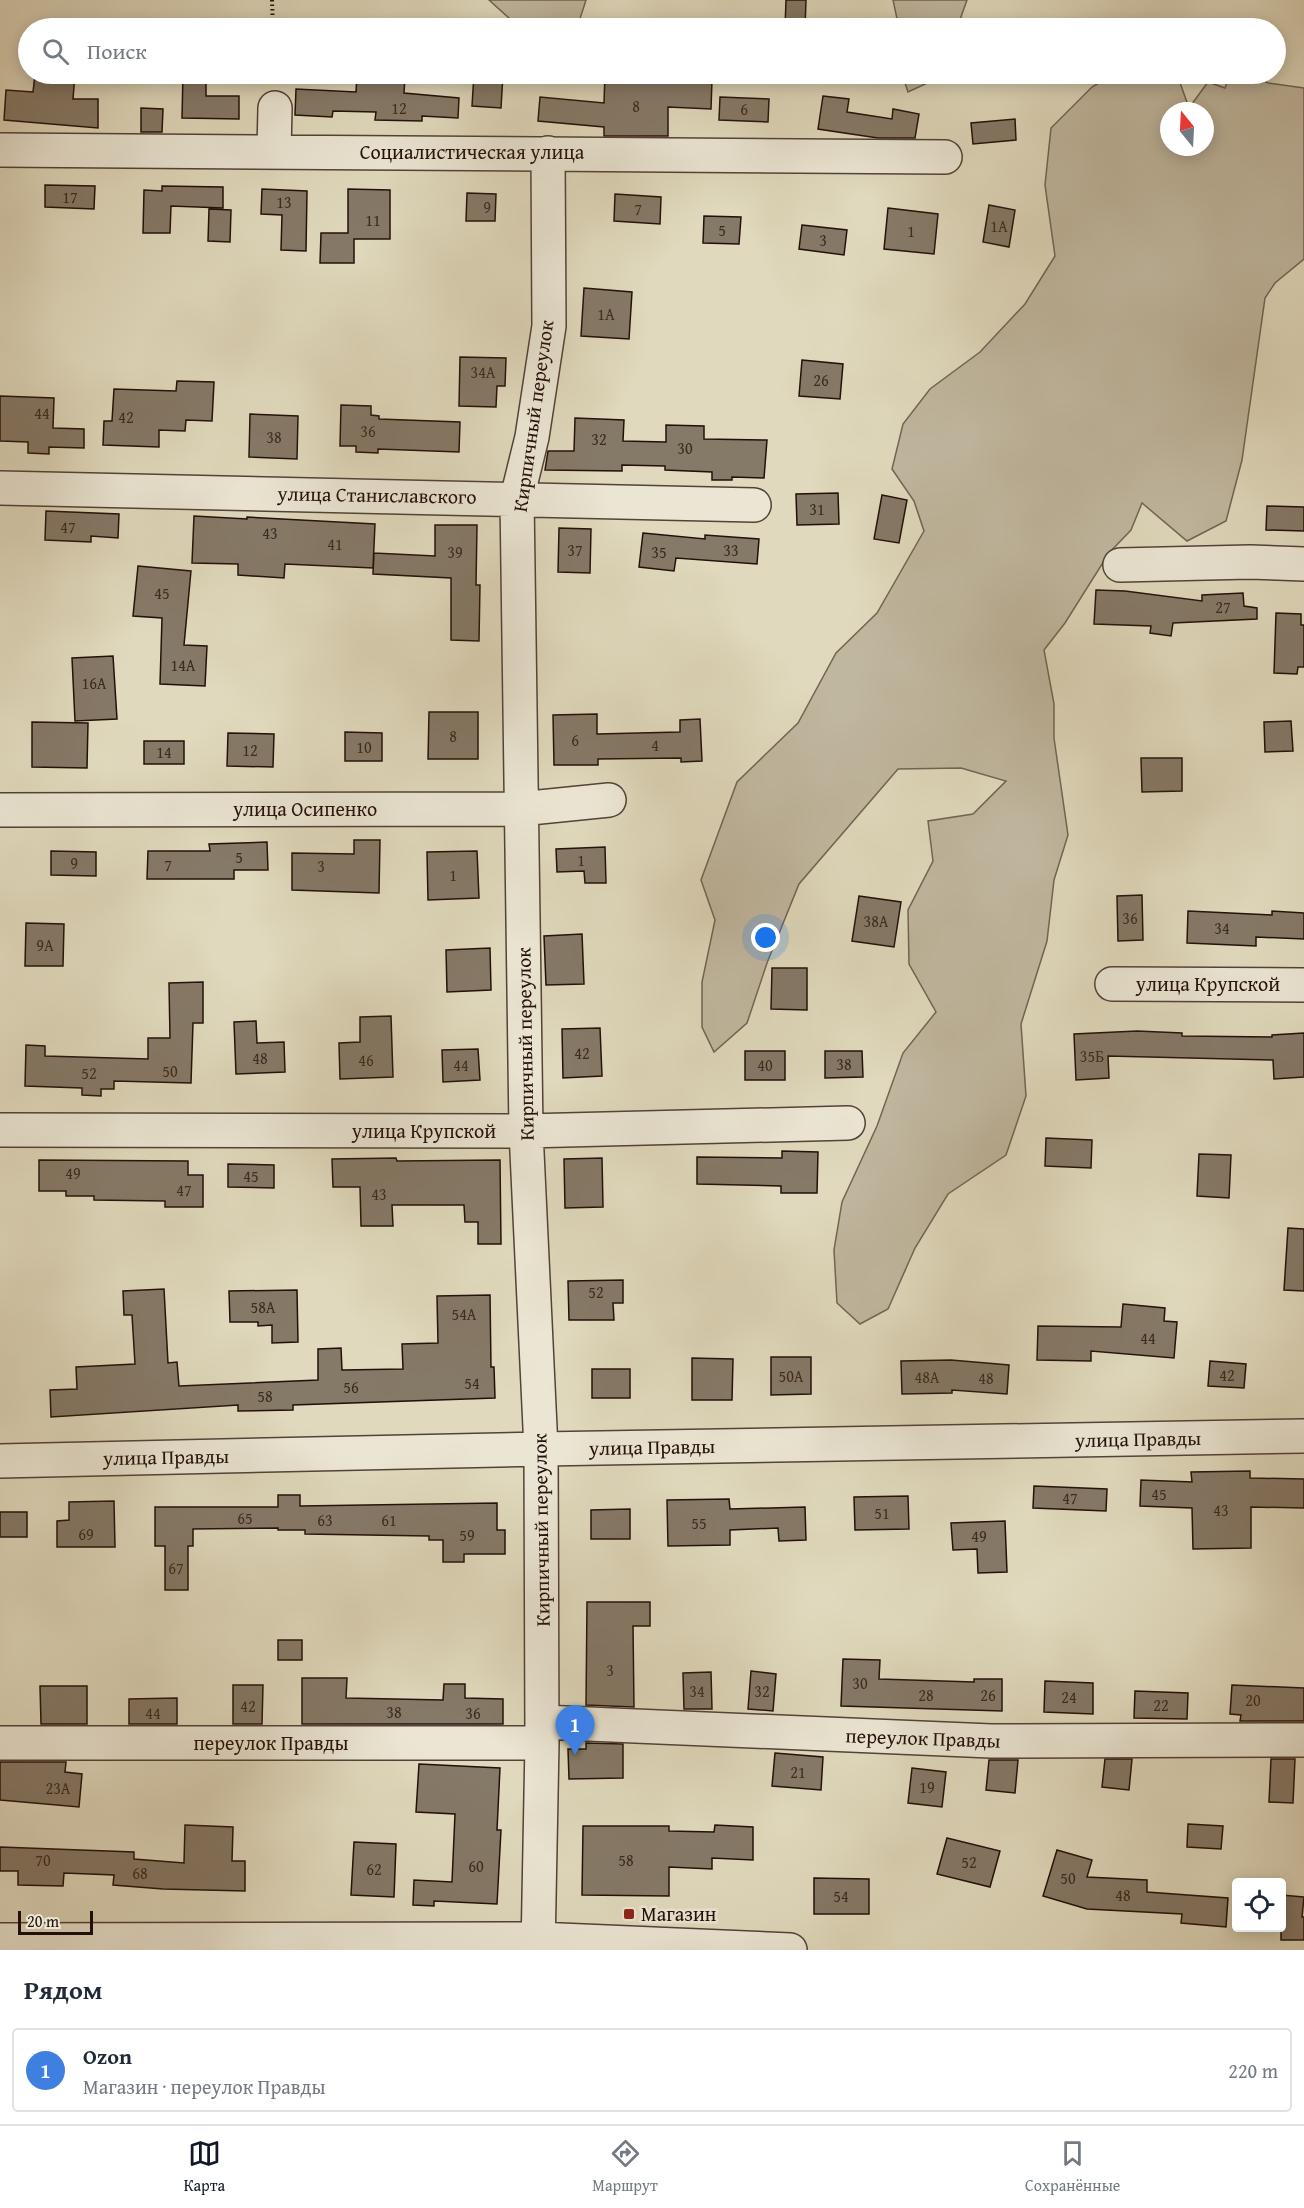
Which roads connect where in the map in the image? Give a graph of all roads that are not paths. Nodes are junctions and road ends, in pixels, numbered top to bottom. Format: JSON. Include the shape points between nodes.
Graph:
{"nodes":[{"id":1,"x":275,"y":108,"type":"dead end"},
{"id":2,"x":0,"y":150,"type":"edge"},
{"id":3,"x":274,"y":151,"type":"junction"},
{"id":4,"x":548,"y":153,"type":"junction"},
{"id":5,"x":945,"y":157,"type":"dead end"},
{"id":6,"x":0,"y":488,"type":"edge"},
{"id":7,"x":517,"y":498,"type":"junction"},
{"id":8,"x":754,"y":505,"type":"dead end"},
{"id":9,"x":1304,"y":564,"type":"edge"},
{"id":10,"x":1120,"y":565,"type":"dead end"},
{"id":11,"x":609,"y":800,"type":"dead end"},
{"id":12,"x":520,"y":809,"type":"junction"},
{"id":13,"x":0,"y":810,"type":"edge"},
{"id":14,"x":1112,"y":984,"type":"dead end"},
{"id":15,"x":1304,"y":984,"type":"edge"},
{"id":16,"x":848,"y":1124,"type":"dead end"},
{"id":17,"x":0,"y":1130,"type":"edge"},
{"id":18,"x":526,"y":1131,"type":"junction"},
{"id":19,"x":1304,"y":1436,"type":"edge"},
{"id":20,"x":541,"y":1449,"type":"junction"},
{"id":21,"x":0,"y":1461,"type":"edge"},
{"id":22,"x":542,"y":1732,"type":"junction"},
{"id":23,"x":1304,"y":1740,"type":"edge"},
{"id":24,"x":0,"y":1743,"type":"edge"},
{"id":25,"x":0,"y":1940,"type":"edge"},
{"id":26,"x":537,"y":1944,"type":"edge"},
{"id":27,"x":223,"y":1945,"type":"edge"},
{"id":28,"x":790,"y":1950,"type":"edge"}],
"edges":[{"from":1,"to":3,"type":"street"},
{"from":2,"to":3,"type":"street","name":"Социалистическая улица"},
{"from":3,"to":4,"type":"street","name":"Социалистическая улица"},
{"from":4,"to":5,"type":"street","name":"Социалистическая улица"},
{"from":4,"to":7,"type":"street","name":"Кирпичный переулок","via":[[549,326],[532,437]]},
{"from":6,"to":7,"type":"street","name":"улица Станиславского"},
{"from":7,"to":8,"type":"street","name":"улица Станиславского"},
{"from":7,"to":12,"type":"street","name":"Кирпичный переулок"},
{"from":9,"to":10,"type":"street"},
{"from":11,"to":12,"type":"street","name":"улица Осипенко"},
{"from":12,"to":13,"type":"street","name":"улица Осипенко"},
{"from":12,"to":18,"type":"street","name":"Кирпичный переулок"},
{"from":14,"to":15,"type":"street","name":"улица Крупской"},
{"from":16,"to":18,"type":"street","name":"улица Крупской"},
{"from":17,"to":18,"type":"street","name":"улица Крупской"},
{"from":18,"to":20,"type":"street","name":"Кирпичный переулок"},
{"from":19,"to":20,"type":"street","name":"улица Правды"},
{"from":20,"to":21,"type":"street","name":"улица Правды"},
{"from":20,"to":22,"type":"street","name":"Кирпичный переулок"},
{"from":22,"to":23,"type":"street","name":"переулок Правды","via":[[991,1741]]},
{"from":22,"to":24,"type":"street","name":"переулок Правды"},
{"from":22,"to":26,"type":"street","name":"Кирпичный переулок"},
{"from":25,"to":27,"type":"street"},
{"from":26,"to":27,"type":"street"},
{"from":26,"to":28,"type":"street"}]}
